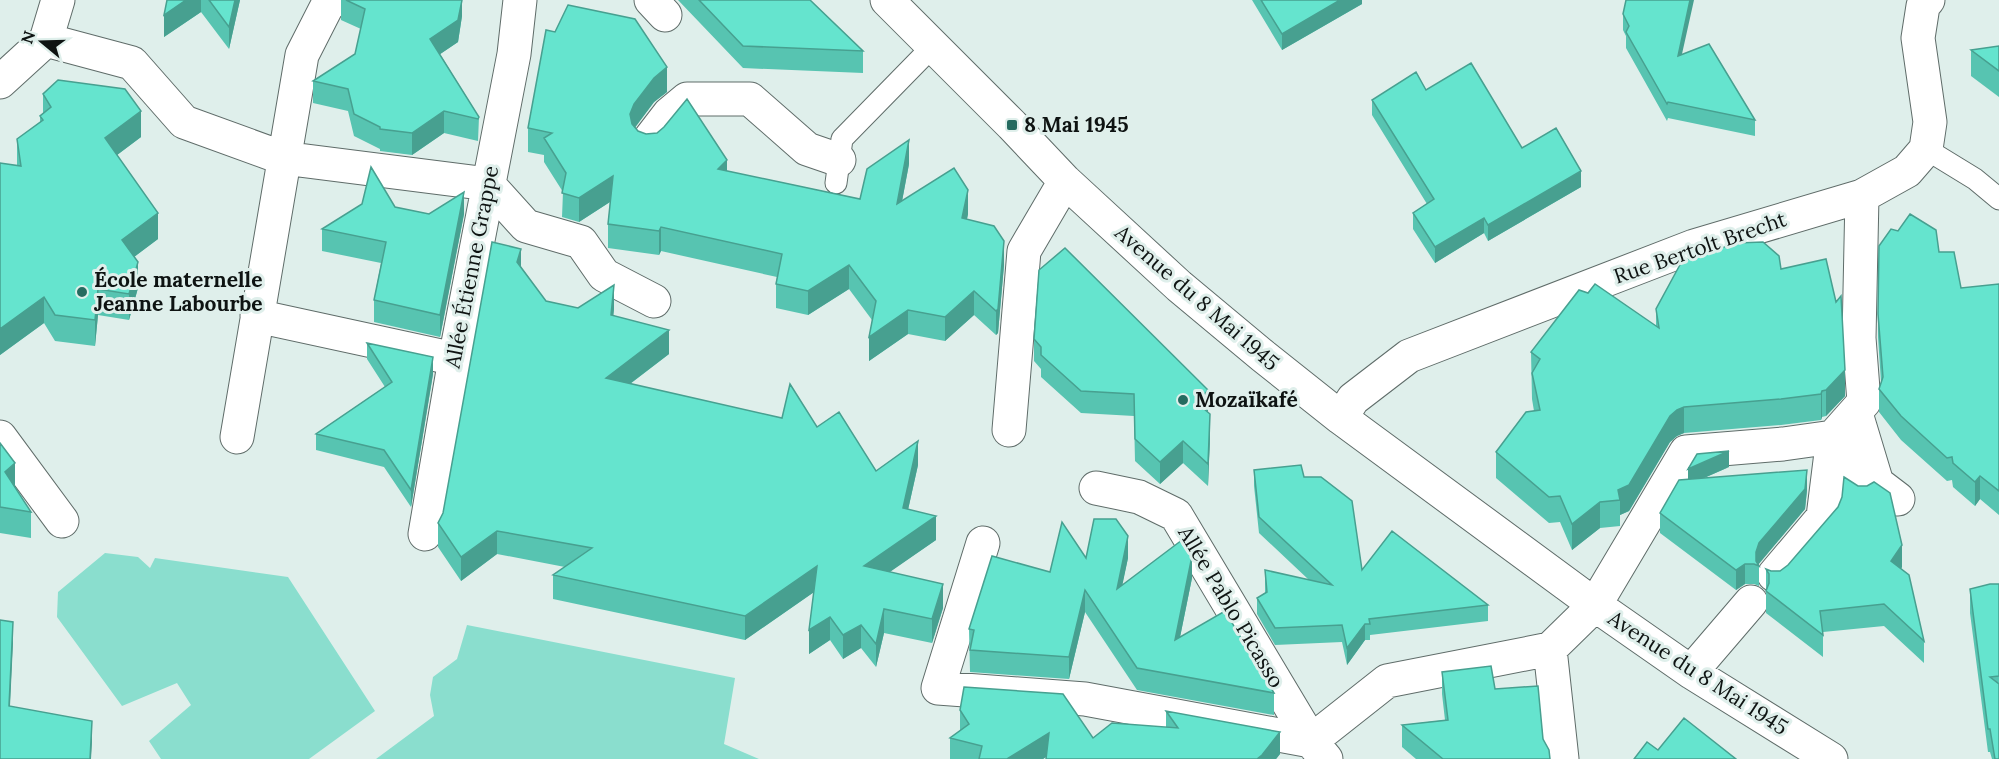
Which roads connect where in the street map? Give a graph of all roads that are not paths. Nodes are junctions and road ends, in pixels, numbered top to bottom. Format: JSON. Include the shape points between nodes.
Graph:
{"nodes":[{"id":1,"x":58,"y":0,"type":"edge"},
{"id":2,"x":334,"y":0,"type":"edge"},
{"id":3,"x":520,"y":0,"type":"edge"},
{"id":4,"x":887,"y":0,"type":"edge"},
{"id":5,"x":1928,"y":0,"type":"edge"},
{"id":6,"x":46,"y":40,"type":"junction"},
{"id":7,"x":933,"y":46,"type":"junction"},
{"id":8,"x":0,"y":82,"type":"edge"},
{"id":9,"x":649,"y":140,"type":"edge"},
{"id":10,"x":1926,"y":149,"type":"junction"},
{"id":11,"x":283,"y":158,"type":"junction"},
{"id":12,"x":838,"y":172,"type":"joint"},
{"id":13,"x":1065,"y":181,"type":"junction"},
{"id":14,"x":488,"y":184,"type":"junction"},
{"id":15,"x":1862,"y":196,"type":"junction"},
{"id":16,"x":1999,"y":199,"type":"edge"},
{"id":17,"x":654,"y":301,"type":"dead end"},
{"id":18,"x":257,"y":316,"type":"junction"},
{"id":19,"x":454,"y":359,"type":"junction"},
{"id":20,"x":1341,"y":418,"type":"junction"},
{"id":21,"x":1009,"y":430,"type":"dead end"},
{"id":22,"x":0,"y":437,"type":"edge"},
{"id":23,"x":237,"y":437,"type":"dead end"},
{"id":24,"x":1833,"y":437,"type":"junction"},
{"id":25,"x":1096,"y":488,"type":"dead end"},
{"id":26,"x":1898,"y":499,"type":"dead end"},
{"id":27,"x":62,"y":521,"type":"dead end"},
{"id":28,"x":425,"y":534,"type":"dead end"},
{"id":29,"x":983,"y":543,"type":"dead end"},
{"id":30,"x":1774,"y":575,"type":"edge"},
{"id":31,"x":1751,"y":602,"type":"dead end"},
{"id":32,"x":1595,"y":605,"type":"junction"},
{"id":33,"x":1550,"y":649,"type":"junction"},
{"id":34,"x":1691,"y":672,"type":"junction"},
{"id":35,"x":1318,"y":750,"type":"edge"},
{"id":36,"x":1562,"y":759,"type":"edge"},
{"id":37,"x":1831,"y":759,"type":"edge"}],
"edges":[{"from":1,"to":6,"type":"street"},
{"from":2,"to":11,"type":"street","via":[[327,6],[302,55]]},
{"from":3,"to":14,"type":"street","name":"Allée Étienne Grappe","via":[[514,54]]},
{"from":4,"to":7,"type":"street","name":"Avenue du 8 Mai 1945"},
{"from":5,"to":10,"type":"street","via":[[1923,6],[1918,38],[1930,122]]},
{"from":6,"to":8,"type":"street"},
{"from":6,"to":11,"type":"street","via":[[132,63],[184,122]]},
{"from":7,"to":12,"type":"lane","via":[[842,139]]},
{"from":7,"to":13,"type":"street","name":"Avenue du 8 Mai 1945"},
{"from":9,"to":12,"type":"street","via":[[669,114],[687,99],[750,99]]},
{"from":10,"to":15,"type":"street","name":"Rue Bertolt Brecht","via":[[1907,171]]},
{"from":10,"to":16,"type":"lane"},
{"from":11,"to":14,"type":"street"},
{"from":11,"to":18,"type":"street"},
{"from":13,"to":20,"type":"street","name":"Avenue du 8 Mai 1945","via":[[1179,286]]},
{"from":13,"to":21,"type":"street","via":[[1024,250]]},
{"from":14,"to":17,"type":"street","via":[[526,226],[581,242],[604,275]]},
{"from":14,"to":19,"type":"street","name":"Allée Étienne Grappe"},
{"from":15,"to":20,"type":"street","name":"Rue Bertolt Brecht","via":[[1694,246],[1409,356],[1353,399]]},
{"from":15,"to":24,"type":"street","via":[[1859,338],[1864,402]]},
{"from":18,"to":19,"type":"street"},
{"from":18,"to":23,"type":"street"},
{"from":19,"to":28,"type":"street","name":"Allée Étienne Grappe"},
{"from":20,"to":32,"type":"street","name":"Avenue du 8 Mai 1945"},
{"from":22,"to":27,"type":"street"},
{"from":24,"to":26,"type":"street","via":[[1845,459],[1842,471],[1862,490],[1852,439],[1858,420],[1877,483]]},
{"from":24,"to":30,"type":"street","via":[[1824,517]]},
{"from":24,"to":32,"type":"street","name":"Avenue du 8 Mai 1945","via":[[1686,452]]},
{"from":25,"to":35,"type":"street","name":"Allée Pablo Picasso","via":[[1139,497],[1176,515]]},
{"from":29,"to":35,"type":"street","via":[[938,688],[1085,699]]},
{"from":31,"to":34,"type":"street"},
{"from":32,"to":33,"type":"street"},
{"from":32,"to":34,"type":"street","name":"Avenue du 8 Mai 1945"},
{"from":33,"to":35,"type":"street","via":[[1387,681]]},
{"from":33,"to":36,"type":"street"},
{"from":34,"to":37,"type":"street","name":"Avenue du 8 Mai 1945"}]}
